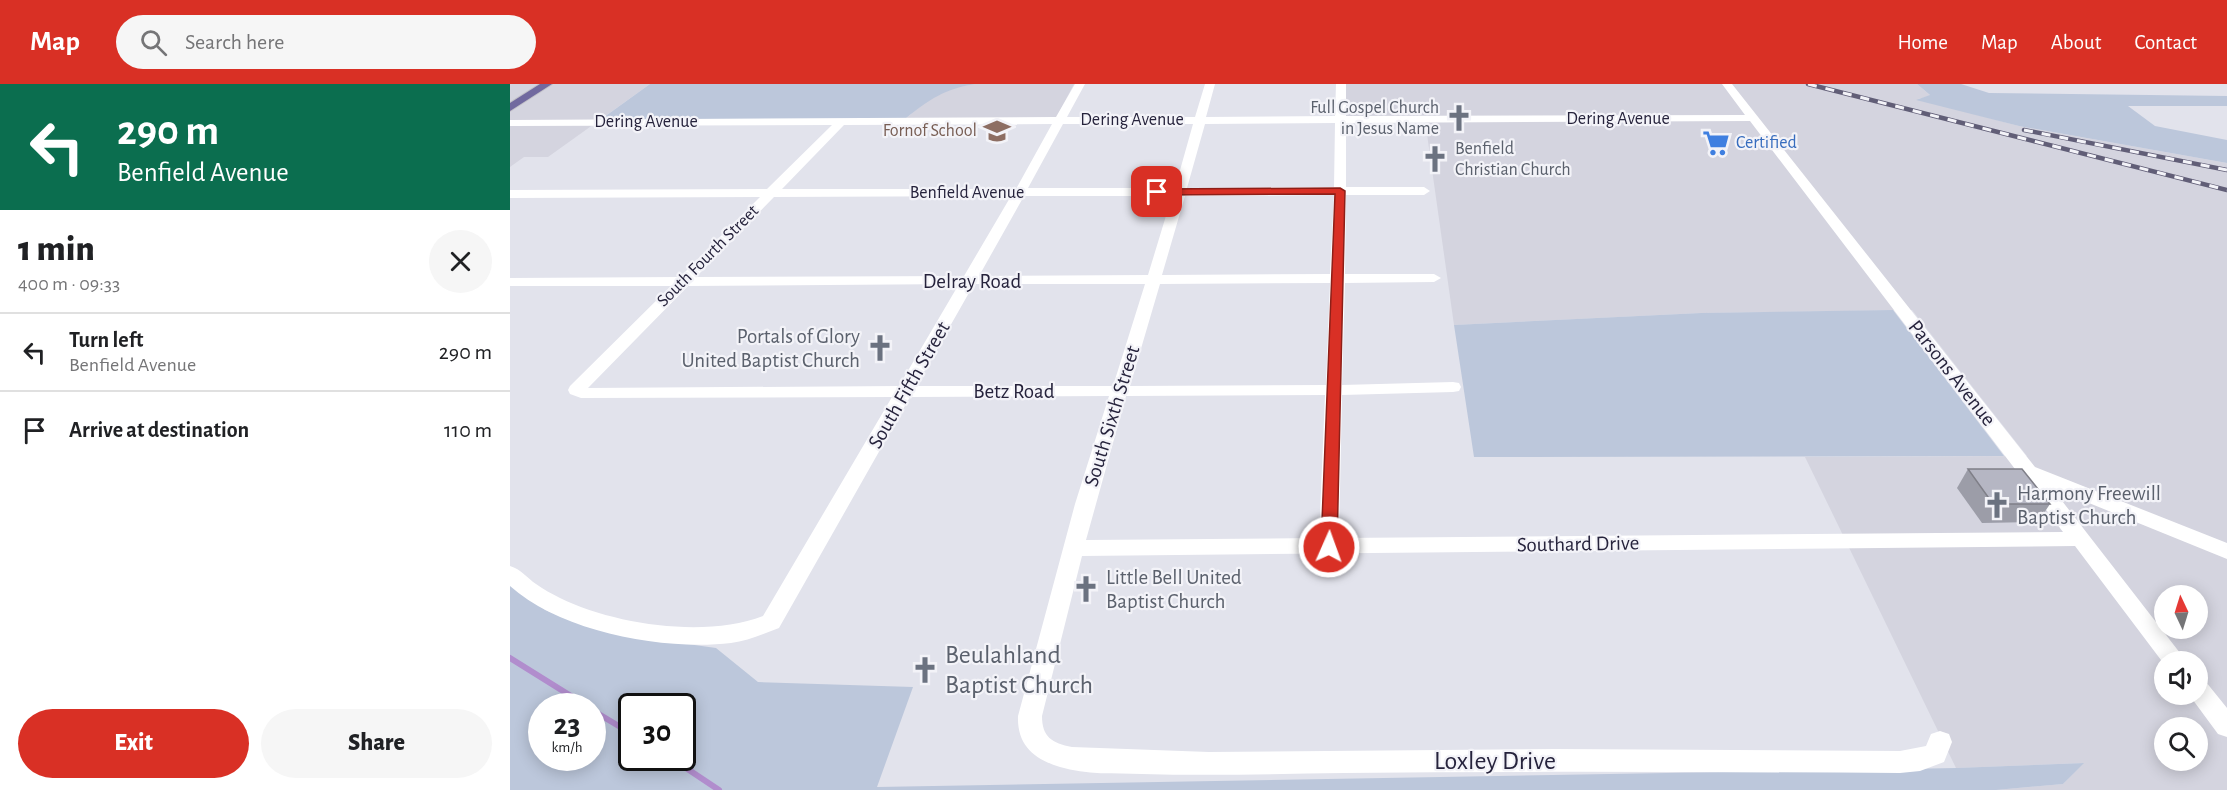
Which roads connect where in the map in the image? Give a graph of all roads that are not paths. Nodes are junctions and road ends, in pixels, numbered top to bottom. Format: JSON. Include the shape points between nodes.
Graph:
{"nodes":[{"id":1,"x":547,"y":84,"type":"edge"},
{"id":2,"x":1080,"y":84,"type":"edge"},
{"id":3,"x":1210,"y":84,"type":"edge"},
{"id":4,"x":1341,"y":84,"type":"edge"},
{"id":5,"x":1727,"y":84,"type":"edge"},
{"id":6,"x":510,"y":108,"type":"edge"},
{"id":7,"x":1754,"y":118,"type":"junction"},
{"id":8,"x":1200,"y":120,"type":"junction"},
{"id":9,"x":1342,"y":120,"type":"junction"},
{"id":10,"x":842,"y":121,"type":"junction"},
{"id":11,"x":1061,"y":121,"type":"junction"},
{"id":12,"x":510,"y":123,"type":"edge"},
{"id":13,"x":1340,"y":191,"type":"junction"},
{"id":14,"x":1424,"y":191,"type":"dead end"},
{"id":15,"x":1020,"y":192,"type":"junction"},
{"id":16,"x":1180,"y":192,"type":"junction"},
{"id":17,"x":771,"y":193,"type":"junction"},
{"id":18,"x":510,"y":194,"type":"edge"},
{"id":19,"x":1336,"y":278,"type":"junction"},
{"id":20,"x":1434,"y":278,"type":"dead end"},
{"id":21,"x":1153,"y":279,"type":"junction"},
{"id":22,"x":969,"y":281,"type":"junction"},
{"id":23,"x":510,"y":282,"type":"edge"},
{"id":24,"x":682,"y":282,"type":"junction"},
{"id":25,"x":1454,"y":387,"type":"dead end"},
{"id":26,"x":576,"y":390,"type":"joint"},
{"id":27,"x":1334,"y":390,"type":"junction"},
{"id":28,"x":1118,"y":391,"type":"junction"},
{"id":29,"x":904,"y":392,"type":"junction"},
{"id":30,"x":2029,"y":471,"type":"junction"},
{"id":31,"x":2080,"y":538,"type":"junction"},
{"id":32,"x":1329,"y":547,"type":"junction"},
{"id":33,"x":1075,"y":548,"type":"junction"},
{"id":34,"x":2227,"y":551,"type":"edge"},
{"id":35,"x":510,"y":574,"type":"edge"},
{"id":36,"x":2167,"y":651,"type":"edge"},
{"id":37,"x":2208,"y":702,"type":"edge"},
{"id":38,"x":2227,"y":726,"type":"edge"},
{"id":39,"x":1940,"y":742,"type":"dead end"},
{"id":40,"x":1042,"y":748,"type":"joint"}],
"edges":[{"from":1,"to":6,"type":"main road"},
{"from":2,"to":11,"type":"street","name":"South Fifth Street"},
{"from":3,"to":8,"type":"street","name":"South Sixth Street"},
{"from":4,"to":9,"type":"street"},
{"from":5,"to":7,"type":"street","name":"Parsons Avenue"},
{"from":7,"to":9,"type":"street","name":"Dering Avenue"},
{"from":7,"to":30,"type":"street","name":"Parsons Avenue"},
{"from":8,"to":9,"type":"street","name":"Dering Avenue"},
{"from":8,"to":11,"type":"street","name":"Dering Avenue"},
{"from":8,"to":16,"type":"street","name":"South Sixth Street"},
{"from":9,"to":13,"type":"street"},
{"from":10,"to":11,"type":"street","name":"Dering Avenue"},
{"from":10,"to":12,"type":"street","name":"Dering Avenue"},
{"from":10,"to":17,"type":"street","name":"South Fourth Street"},
{"from":11,"to":15,"type":"street","name":"South Fifth Street"},
{"from":13,"to":14,"type":"street","name":"Benfield Avenue"},
{"from":13,"to":16,"type":"street","name":"Benfield Avenue"},
{"from":13,"to":19,"type":"street"},
{"from":15,"to":16,"type":"street","name":"Benfield Avenue"},
{"from":15,"to":17,"type":"street","name":"Benfield Avenue"},
{"from":15,"to":22,"type":"street","name":"South Fifth Street"},
{"from":16,"to":21,"type":"street","name":"South Sixth Street"},
{"from":17,"to":18,"type":"street","name":"Benfield Avenue"},
{"from":17,"to":24,"type":"street","name":"South Fourth Street"},
{"from":19,"to":20,"type":"street","name":"Delray Road"},
{"from":19,"to":21,"type":"street","name":"Delray Road"},
{"from":19,"to":27,"type":"street"},
{"from":21,"to":22,"type":"street","name":"Delray Road"},
{"from":21,"to":28,"type":"street","name":"South Sixth Street"},
{"from":22,"to":24,"type":"street","name":"Delray Road"},
{"from":22,"to":29,"type":"street","name":"South Fifth Street"},
{"from":23,"to":24,"type":"street","name":"Delray Road"},
{"from":24,"to":26,"type":"street","name":"South Fourth Street"},
{"from":25,"to":27,"type":"street","name":"Betz Road"},
{"from":26,"to":29,"type":"street","name":"Betz Road"},
{"from":27,"to":28,"type":"street","name":"Betz Road"},
{"from":27,"to":32,"type":"street"},
{"from":28,"to":29,"type":"street","name":"Betz Road"},
{"from":28,"to":33,"type":"street","name":"South Sixth Street"},
{"from":29,"to":35,"type":"street","name":"South Fifth Street","via":[[771,622],[732,634],[694,635],[603,623],[542,597]]},
{"from":30,"to":31,"type":"street","name":"Parsons Avenue"},
{"from":30,"to":34,"type":"street"},
{"from":31,"to":32,"type":"street","name":"Southard Drive"},
{"from":31,"to":36,"type":"street","name":"Parsons Avenue"},
{"from":32,"to":33,"type":"street","name":"Southard Drive"},
{"from":33,"to":40,"type":"street","name":"South Sixth Street","via":[[1029,721],[1034,739]]},
{"from":37,"to":38,"type":"street"},
{"from":39,"to":40,"type":"street","name":"Loxley Drive","via":[[1935,754],[1900,762],[1170,764],[1090,761]]}]}
